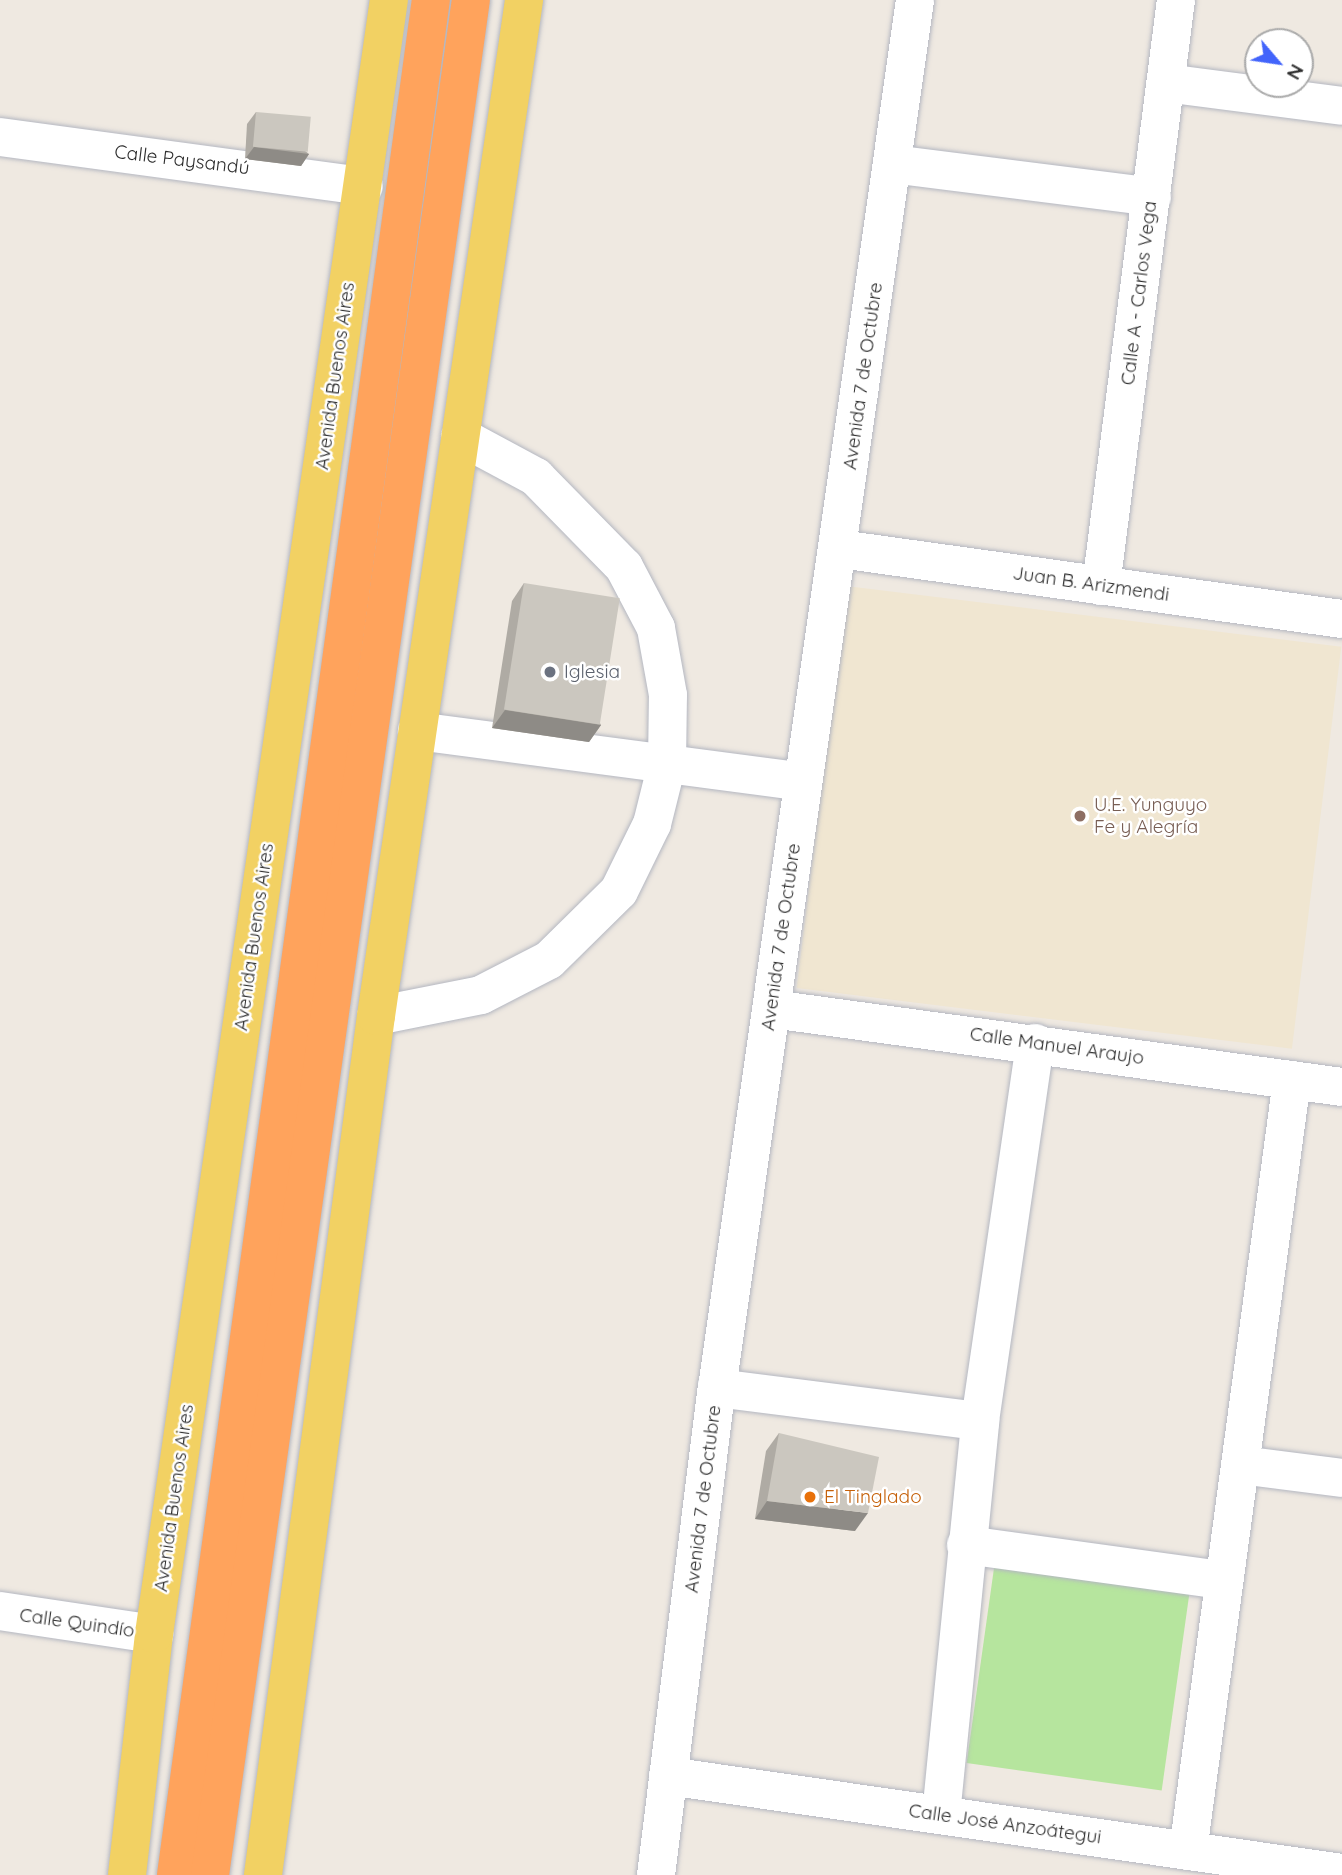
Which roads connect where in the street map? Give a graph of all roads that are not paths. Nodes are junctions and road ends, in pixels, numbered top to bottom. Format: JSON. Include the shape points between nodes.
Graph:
{"nodes":[{"id":1,"x":389,"y":0,"type":"edge"},
{"id":2,"x":431,"y":0,"type":"edge"},
{"id":3,"x":471,"y":0,"type":"edge"},
{"id":4,"x":524,"y":0,"type":"edge"},
{"id":5,"x":915,"y":0,"type":"edge"},
{"id":6,"x":1176,"y":0,"type":"edge"},
{"id":7,"x":1166,"y":83,"type":"junction"},
{"id":8,"x":1342,"y":106,"type":"edge"},
{"id":9,"x":0,"y":137,"type":"edge"},
{"id":10,"x":892,"y":164,"type":"junction"},
{"id":11,"x":364,"y":186,"type":"junction"},
{"id":12,"x":1152,"y":197,"type":"junction"},
{"id":13,"x":460,"y":436,"type":"junction"},
{"id":14,"x":840,"y":549,"type":"junction"},
{"id":15,"x":1101,"y":586,"type":"junction"},
{"id":16,"x":1342,"y":619,"type":"edge"},
{"id":17,"x":417,"y":731,"type":"junction"},
{"id":18,"x":667,"y":764,"type":"junction"},
{"id":19,"x":802,"y":782,"type":"junction"},
{"id":20,"x":772,"y":1009,"type":"junction"},
{"id":21,"x":376,"y":1016,"type":"junction"},
{"id":22,"x":1035,"y":1042,"type":"junction"},
{"id":23,"x":1292,"y":1080,"type":"junction"},
{"id":24,"x":1342,"y":1087,"type":"edge"},
{"id":25,"x":717,"y":1388,"type":"junction"},
{"id":26,"x":980,"y":1422,"type":"junction"},
{"id":27,"x":1241,"y":1465,"type":"junction"},
{"id":28,"x":1342,"y":1478,"type":"edge"},
{"id":29,"x":966,"y":1545,"type":"junction"},
{"id":30,"x":1221,"y":1580,"type":"junction"},
{"id":31,"x":0,"y":1611,"type":"edge"},
{"id":32,"x":155,"y":1634,"type":"junction"},
{"id":33,"x":668,"y":1776,"type":"junction"},
{"id":34,"x":941,"y":1815,"type":"junction"},
{"id":35,"x":1188,"y":1851,"type":"junction"},
{"id":36,"x":1342,"y":1873,"type":"edge"},
{"id":37,"x":127,"y":1875,"type":"edge"},
{"id":38,"x":176,"y":1875,"type":"edge"},
{"id":39,"x":210,"y":1875,"type":"edge"},
{"id":40,"x":263,"y":1875,"type":"edge"},
{"id":41,"x":656,"y":1875,"type":"edge"}],
"edges":[{"from":1,"to":11,"type":"main road","name":"Avenida Buenos Aires"},
{"from":2,"to":38,"type":"highway"},
{"from":3,"to":39,"type":"highway"},
{"from":4,"to":13,"type":"main road"},
{"from":5,"to":10,"type":"street","name":"Avenida 7 de Octubre"},
{"from":6,"to":7,"type":"street","name":"Calle A - Carlos Vega"},
{"from":7,"to":8,"type":"street"},
{"from":7,"to":12,"type":"street","name":"Calle A - Carlos Vega"},
{"from":9,"to":11,"type":"street","name":"Calle Paysandú"},
{"from":10,"to":12,"type":"street"},
{"from":10,"to":14,"type":"street","name":"Avenida 7 de Octubre"},
{"from":11,"to":32,"type":"main road","name":"Avenida Buenos Aires"},
{"from":12,"to":15,"type":"street","name":"Calle A - Carlos Vega"},
{"from":13,"to":17,"type":"main road"},
{"from":13,"to":18,"type":"street","via":[[536,477],[624,567],[656,628],[668,695]]},
{"from":14,"to":15,"type":"street","name":"Juan B. Arizmendi"},
{"from":14,"to":19,"type":"street","name":"Avenida 7 de Octubre"},
{"from":15,"to":16,"type":"street","name":"Juan B. Arizmendi"},
{"from":17,"to":18,"type":"street"},
{"from":17,"to":21,"type":"main road"},
{"from":18,"to":19,"type":"street"},
{"from":18,"to":21,"type":"street","via":[[652,824],[619,891],[549,961],[481,995]]},
{"from":19,"to":20,"type":"street","name":"Avenida 7 de Octubre"},
{"from":20,"to":22,"type":"street","name":"Calle Manuel Araujo"},
{"from":20,"to":25,"type":"street","name":"Avenida 7 de Octubre"},
{"from":21,"to":40,"type":"main road"},
{"from":22,"to":23,"type":"street","name":"Calle Manuel Araujo"},
{"from":22,"to":26,"type":"street"},
{"from":23,"to":24,"type":"street","name":"Calle Manuel Araujo"},
{"from":23,"to":27,"type":"street"},
{"from":25,"to":26,"type":"street"},
{"from":25,"to":33,"type":"street","name":"Avenida 7 de Octubre"},
{"from":26,"to":29,"type":"street"},
{"from":27,"to":28,"type":"street"},
{"from":27,"to":30,"type":"street"},
{"from":29,"to":30,"type":"street"},
{"from":29,"to":34,"type":"street"},
{"from":30,"to":35,"type":"street"},
{"from":31,"to":32,"type":"street","name":"Calle Quindío"},
{"from":32,"to":37,"type":"main road","name":"Avenida Buenos Aires"},
{"from":33,"to":34,"type":"street","name":"Calle José Anzoátegui"},
{"from":33,"to":41,"type":"street","name":"Avenida 7 de Octubre"},
{"from":34,"to":35,"type":"street","name":"Calle José Anzoátegui"},
{"from":35,"to":36,"type":"street","name":"Calle José Anzoátegui"}]}
